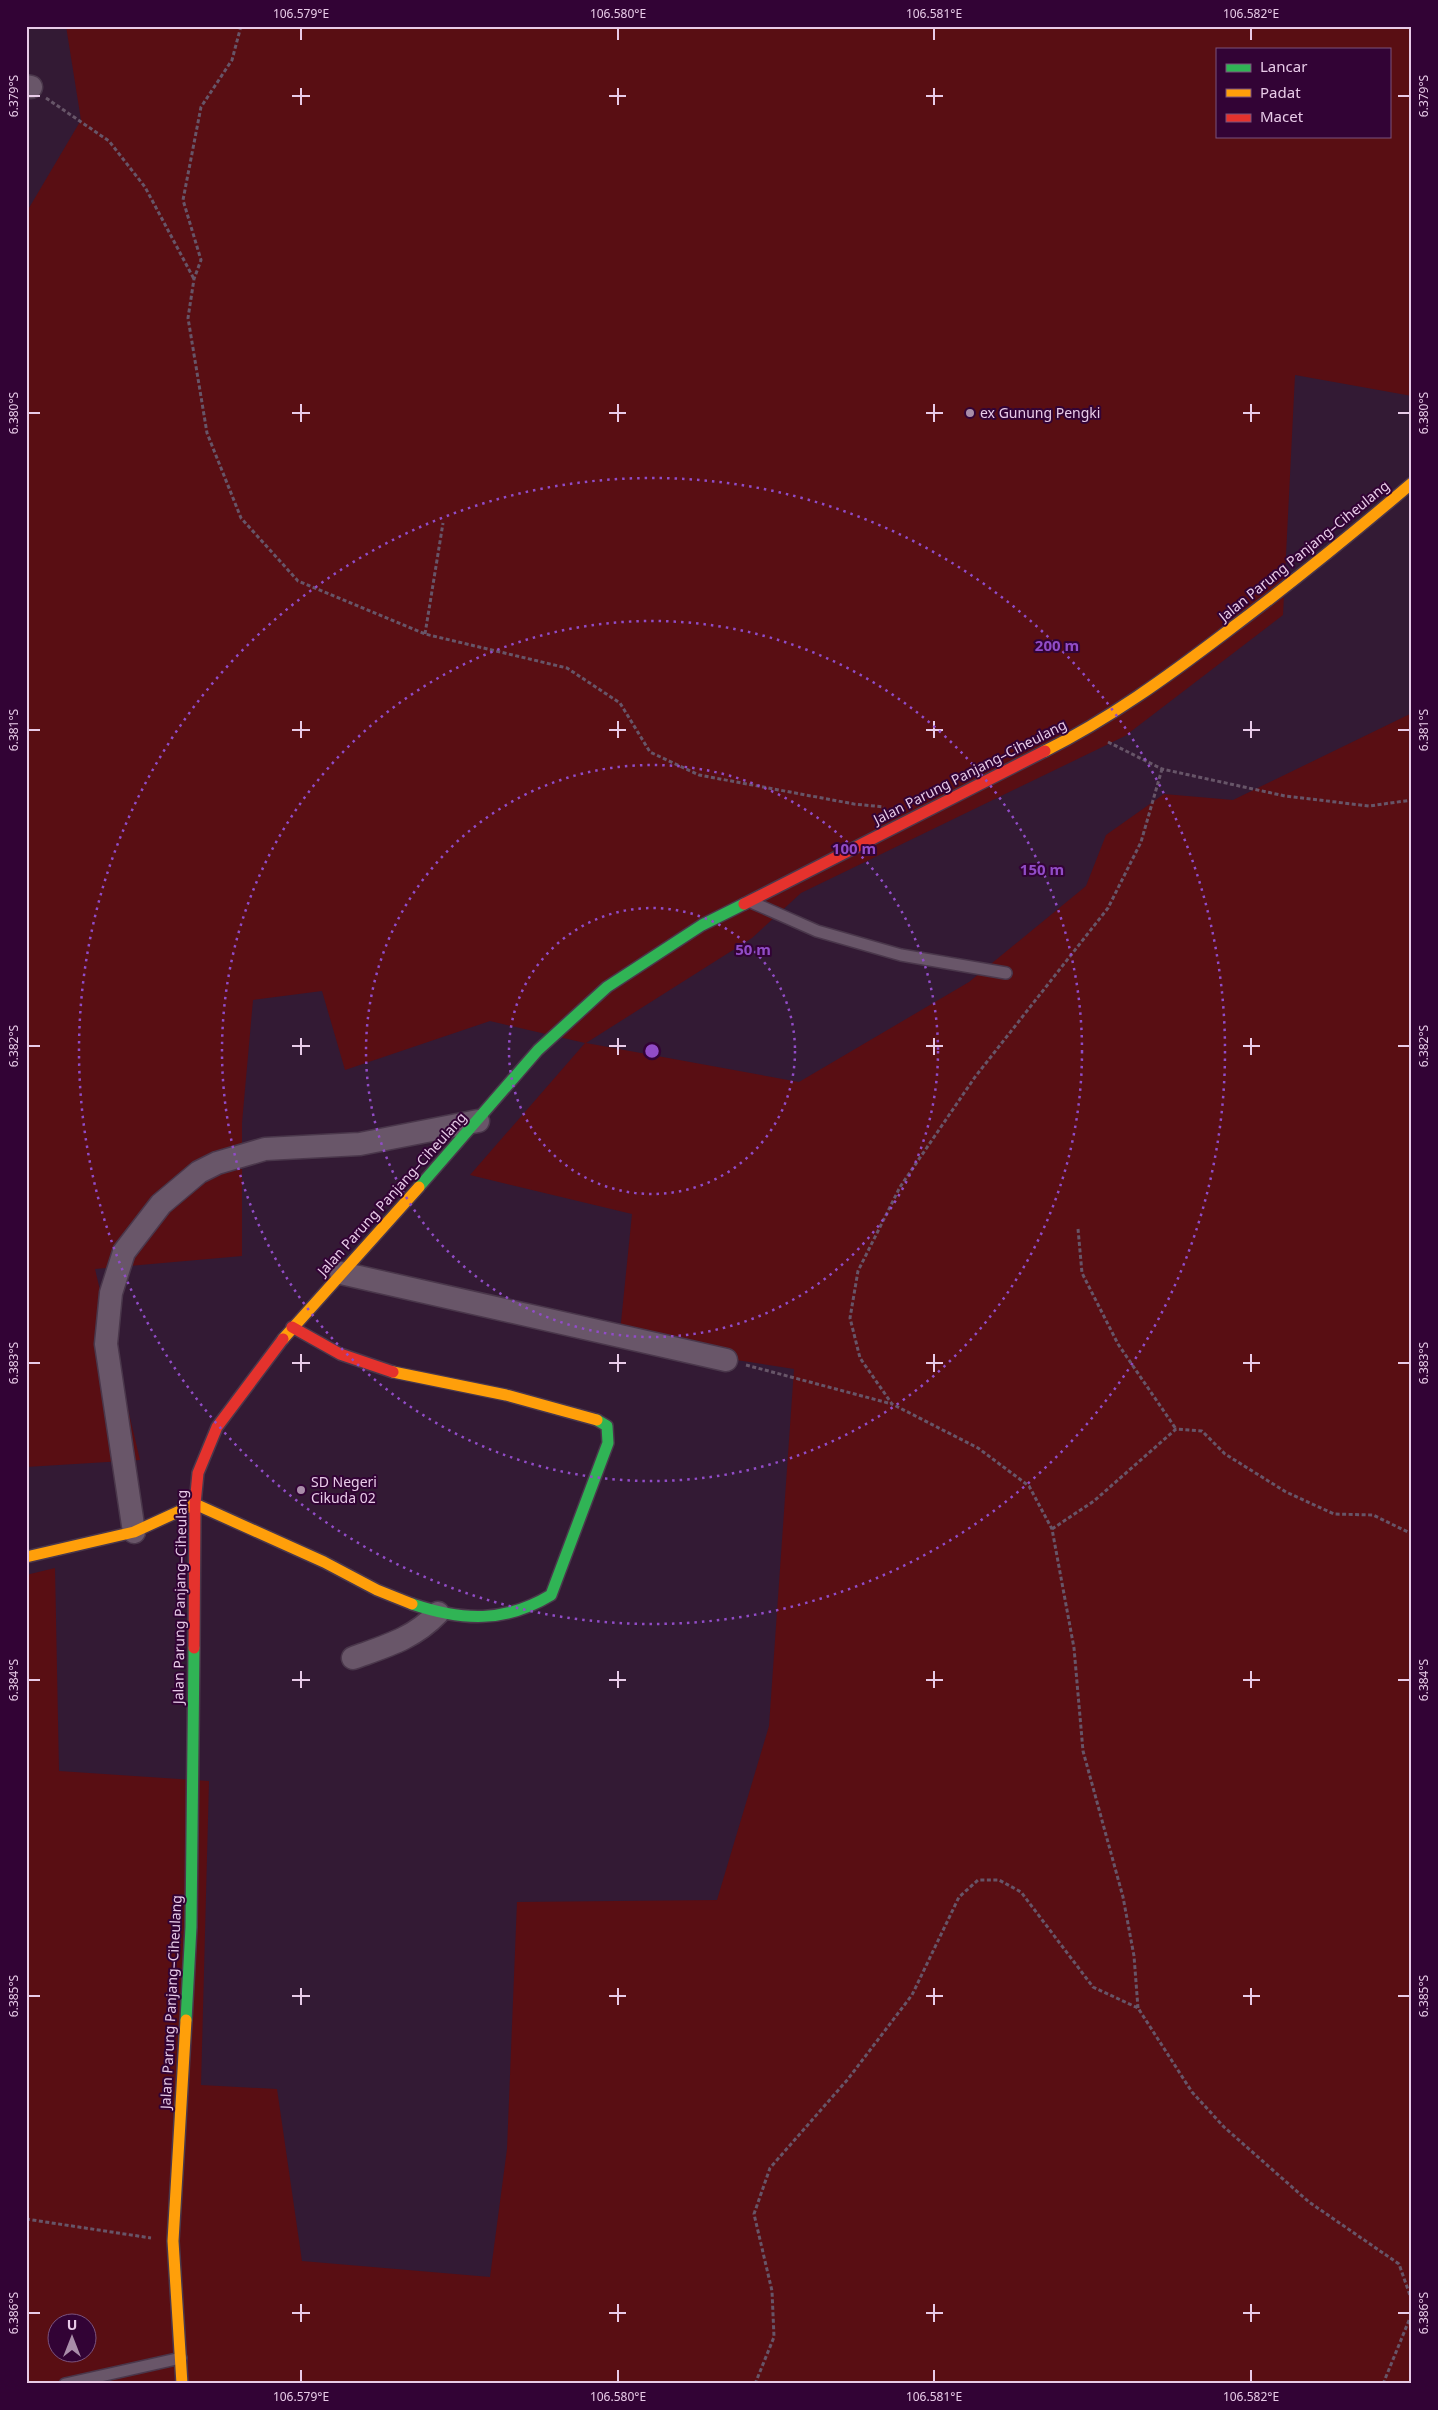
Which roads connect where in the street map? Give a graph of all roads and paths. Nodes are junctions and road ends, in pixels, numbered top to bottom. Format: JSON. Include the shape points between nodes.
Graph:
{"nodes":[{"id":1,"x":241,"y":26,"type":"edge"},
{"id":2,"x":29,"y":86,"type":"edge"},
{"id":3,"x":194,"y":279,"type":"junction"},
{"id":4,"x":1412,"y":483,"type":"edge"},
{"id":5,"x":443,"y":523,"type":"dead end"},
{"id":6,"x":425,"y":634,"type":"junction"},
{"id":7,"x":1085,"y":731,"type":"junction"},
{"id":8,"x":1162,"y":769,"type":"junction"},
{"id":9,"x":1412,"y":800,"type":"edge"},
{"id":10,"x":890,"y":807,"type":"dead end"},
{"id":11,"x":748,"y":900,"type":"junction"},
{"id":12,"x":1006,"y":973,"type":"dead end"},
{"id":13,"x":478,"y":1121,"type":"junction"},
{"id":14,"x":1078,"y":1229,"type":"dead end"},
{"id":15,"x":341,"y":1273,"type":"junction"},
{"id":16,"x":292,"y":1327,"type":"junction"},
{"id":17,"x":726,"y":1360,"type":"joint"},
{"id":18,"x":892,"y":1404,"type":"junction"},
{"id":19,"x":1176,"y":1429,"type":"junction"},
{"id":20,"x":195,"y":1504,"type":"junction"},
{"id":21,"x":1052,"y":1529,"type":"junction"},
{"id":22,"x":134,"y":1532,"type":"junction"},
{"id":23,"x":1412,"y":1534,"type":"edge"},
{"id":24,"x":26,"y":1557,"type":"edge"},
{"id":25,"x":438,"y":1613,"type":"junction"},
{"id":26,"x":353,"y":1658,"type":"dead end"},
{"id":27,"x":1138,"y":2008,"type":"junction"},
{"id":28,"x":26,"y":2219,"type":"edge"},
{"id":29,"x":174,"y":2241,"type":"junction"},
{"id":30,"x":1412,"y":2301,"type":"edge"},
{"id":31,"x":1412,"y":2313,"type":"edge"},
{"id":32,"x":181,"y":2358,"type":"junction"},
{"id":33,"x":65,"y":2384,"type":"edge"},
{"id":34,"x":182,"y":2384,"type":"edge"},
{"id":35,"x":755,"y":2384,"type":"edge"},
{"id":36,"x":1383,"y":2384,"type":"edge"}],
"edges":[{"from":1,"to":3,"type":"path","via":[[232,60],[201,107],[183,200],[201,260]]},
{"from":2,"to":3,"type":"path","via":[[109,141],[145,187]]},
{"from":3,"to":6,"type":"path","via":[[188,318],[207,433],[241,518],[298,581]]},
{"from":4,"to":7,"type":"street","name":"Jalan Parung Panjang–Ciheulang","via":[[1300,576],[1163,680]]},
{"from":5,"to":6,"type":"path"},
{"from":6,"to":10,"type":"path","via":[[567,668],[620,703],[650,752],[699,775],[854,804]]},
{"from":7,"to":8,"type":"path"},
{"from":7,"to":11,"type":"street","name":"Jalan Parung Panjang–Ciheulang"},
{"from":8,"to":9,"type":"path","via":[[1284,796],[1370,806]]},
{"from":8,"to":18,"type":"path","via":[[1141,842],[1108,908],[964,1093],[900,1187],[858,1271],[850,1318],[860,1358]]},
{"from":11,"to":12,"type":"lane","via":[[836,937],[902,955]]},
{"from":11,"to":13,"type":"street","name":"Jalan Parung Panjang–Ciheulang","via":[[702,925],[608,987],[538,1050]]},
{"from":13,"to":15,"type":"street","name":"Jalan Parung Panjang–Ciheulang"},
{"from":13,"to":22,"type":"street","via":[[360,1144],[265,1149],[217,1163],[199,1172],[161,1204],[124,1252],[111,1293],[106,1344]]},
{"from":14,"to":19,"type":"path","via":[[1082,1273],[1118,1344]]},
{"from":15,"to":16,"type":"street","name":"Jalan Parung Panjang–Ciheulang"},
{"from":15,"to":17,"type":"street"},
{"from":16,"to":20,"type":"street","name":"Jalan Parung Panjang–Ciheulang","via":[[218,1427],[198,1473]]},
{"from":16,"to":25,"type":"street","via":[[340,1354],[401,1375],[545,1405],[592,1417],[608,1426],[608,1443],[551,1595],[539,1604],[494,1616]]},
{"from":17,"to":18,"type":"path"},
{"from":18,"to":21,"type":"path","via":[[978,1448],[1029,1486]]},
{"from":19,"to":21,"type":"path","via":[[1094,1500]]},
{"from":19,"to":23,"type":"path","via":[[1202,1432],[1225,1454],[1286,1492],[1334,1514],[1373,1515]]},
{"from":20,"to":22,"type":"street"},
{"from":20,"to":25,"type":"street","via":[[325,1563],[384,1594]]},
{"from":20,"to":29,"type":"street","name":"Jalan Parung Panjang–Ciheulang","via":[[191,1927]]},
{"from":21,"to":27,"type":"path","via":[[1074,1648],[1083,1751],[1123,1897],[1134,1956]]},
{"from":22,"to":24,"type":"street"},
{"from":25,"to":26,"type":"street","via":[[424,1627],[401,1641]]},
{"from":27,"to":30,"type":"path","via":[[1192,2092],[1224,2127],[1309,2202],[1399,2264]]},
{"from":27,"to":35,"type":"path","via":[[1092,1987],[1021,1892],[999,1880],[978,1880],[959,1897],[912,1995],[848,2079],[770,2168],[754,2214],[772,2291],[774,2337]]},
{"from":28,"to":29,"type":"path"},
{"from":29,"to":32,"type":"street","name":"Jalan Parung Panjang–Ciheulang"},
{"from":31,"to":36,"type":"path"},
{"from":32,"to":33,"type":"lane"},
{"from":32,"to":34,"type":"street","name":"Jalan Parung Panjang–Ciheulang"}]}
